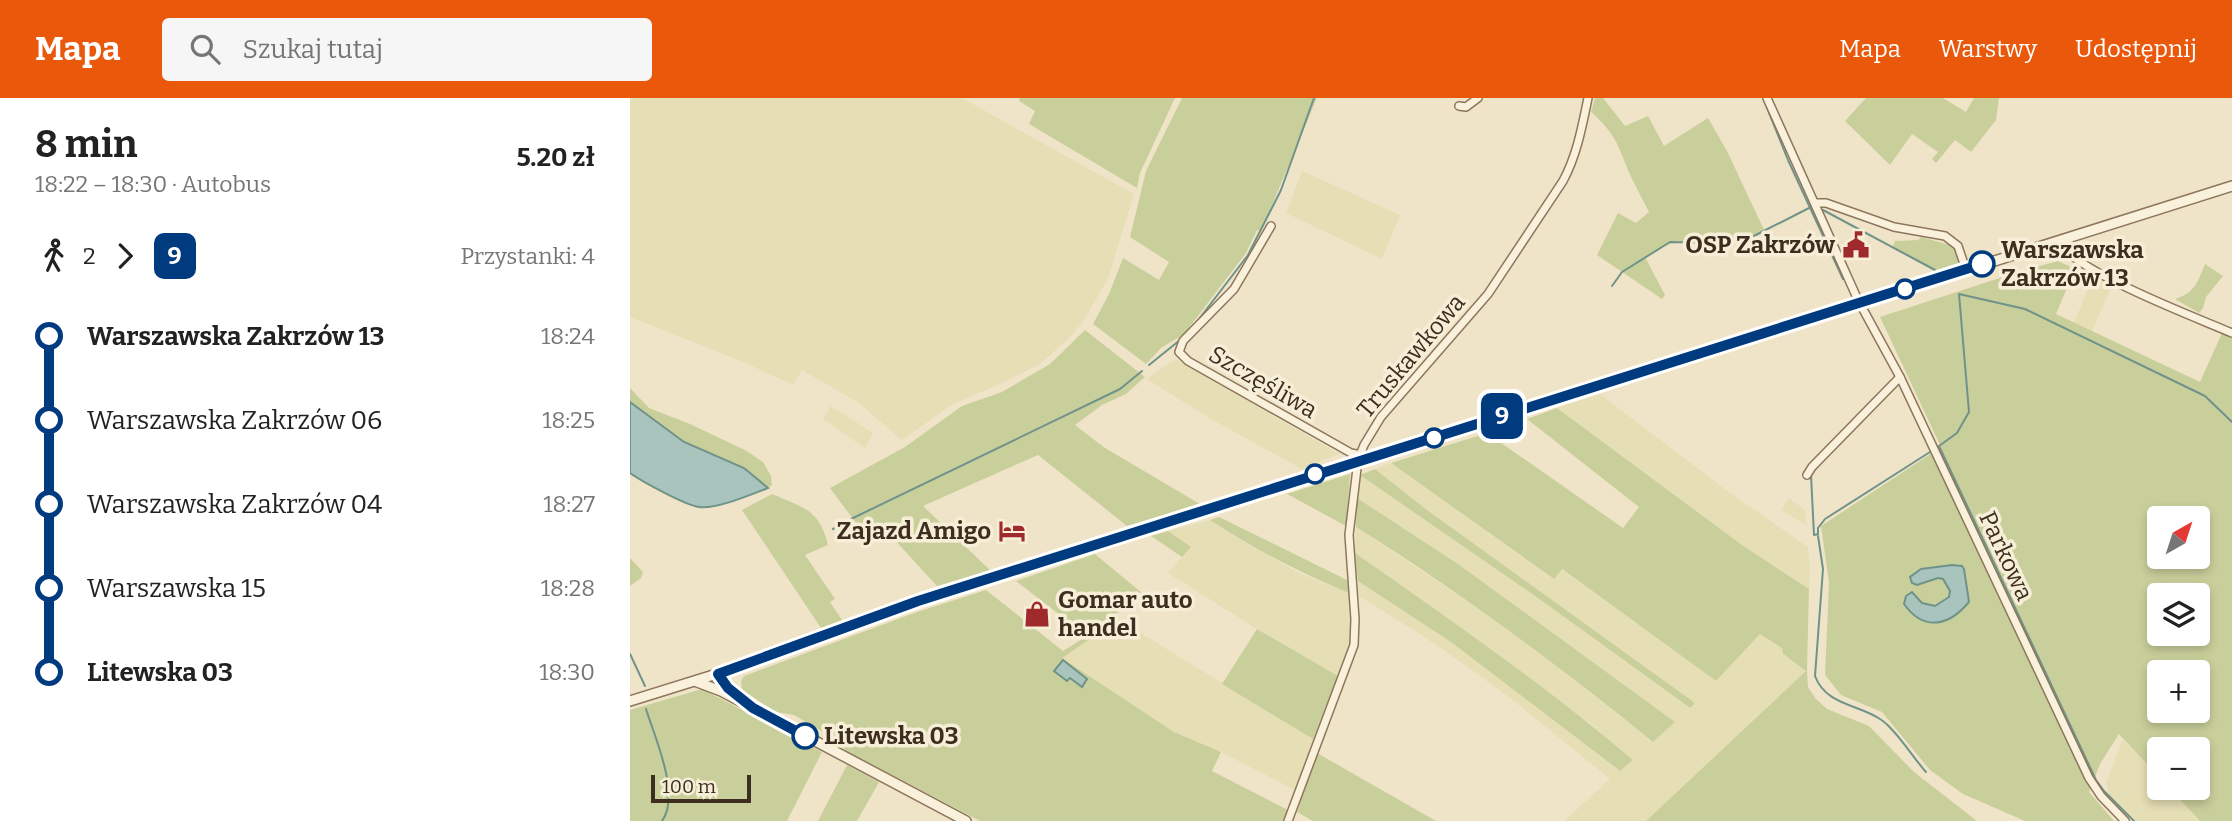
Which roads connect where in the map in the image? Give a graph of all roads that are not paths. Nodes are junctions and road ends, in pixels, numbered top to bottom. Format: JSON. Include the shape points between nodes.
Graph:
{"nodes":[{"id":1,"x":1478,"y":98,"type":"edge"},
{"id":2,"x":1588,"y":98,"type":"edge"},
{"id":3,"x":1767,"y":98,"type":"edge"},
{"id":4,"x":1460,"y":106,"type":"dead end"},
{"id":5,"x":2232,"y":186,"type":"edge"},
{"id":6,"x":1815,"y":203,"type":"junction"},
{"id":7,"x":1271,"y":226,"type":"dead end"},
{"id":8,"x":2058,"y":241,"type":"junction"},
{"id":9,"x":1966,"y":270,"type":"junction"},
{"id":10,"x":1860,"y":303,"type":"junction"},
{"id":11,"x":2232,"y":333,"type":"edge"},
{"id":12,"x":1900,"y":377,"type":"junction"},
{"id":13,"x":1359,"y":458,"type":"junction"},
{"id":14,"x":1807,"y":475,"type":"dead end"},
{"id":15,"x":739,"y":667,"type":"junction"},
{"id":16,"x":718,"y":674,"type":"junction"},
{"id":17,"x":696,"y":682,"type":"junction"},
{"id":18,"x":729,"y":693,"type":"junction"},
{"id":19,"x":630,"y":701,"type":"edge"},
{"id":20,"x":966,"y":821,"type":"edge"},
{"id":21,"x":1289,"y":821,"type":"edge"},
{"id":22,"x":2124,"y":821,"type":"edge"}],
"edges":[{"from":1,"to":4,"type":"street"},
{"from":2,"to":13,"type":"street","name":"Truskawkowa","via":[[1579,141],[1563,181],[1488,294],[1381,417]]},
{"from":3,"to":6,"type":"street","name":"Parkowa"},
{"from":5,"to":8,"type":"street"},
{"from":6,"to":9,"type":"street","via":[[1894,227],[1945,236],[1958,246]]},
{"from":6,"to":10,"type":"street","name":"Parkowa"},
{"from":7,"to":13,"type":"street","name":"Szczęśliwa","via":[[1234,289],[1183,341],[1179,352]]},
{"from":8,"to":9,"type":"street"},
{"from":8,"to":11,"type":"street","via":[[2088,269]]},
{"from":9,"to":10,"type":"street"},
{"from":10,"to":12,"type":"street","name":"Parkowa"},
{"from":10,"to":13,"type":"street"},
{"from":12,"to":14,"type":"street"},
{"from":12,"to":22,"type":"street","name":"Parkowa","via":[[2090,778]]},
{"from":13,"to":15,"type":"street","via":[[918,601]]},
{"from":13,"to":21,"type":"street","name":"Truskawkowa","via":[[1349,535],[1354,645]]},
{"from":15,"to":16,"type":"street"},
{"from":15,"to":18,"type":"street"},
{"from":16,"to":17,"type":"street"},
{"from":16,"to":18,"type":"street","via":[[716,682]]},
{"from":17,"to":18,"type":"street"},
{"from":17,"to":19,"type":"street"},
{"from":18,"to":20,"type":"street"}]}
